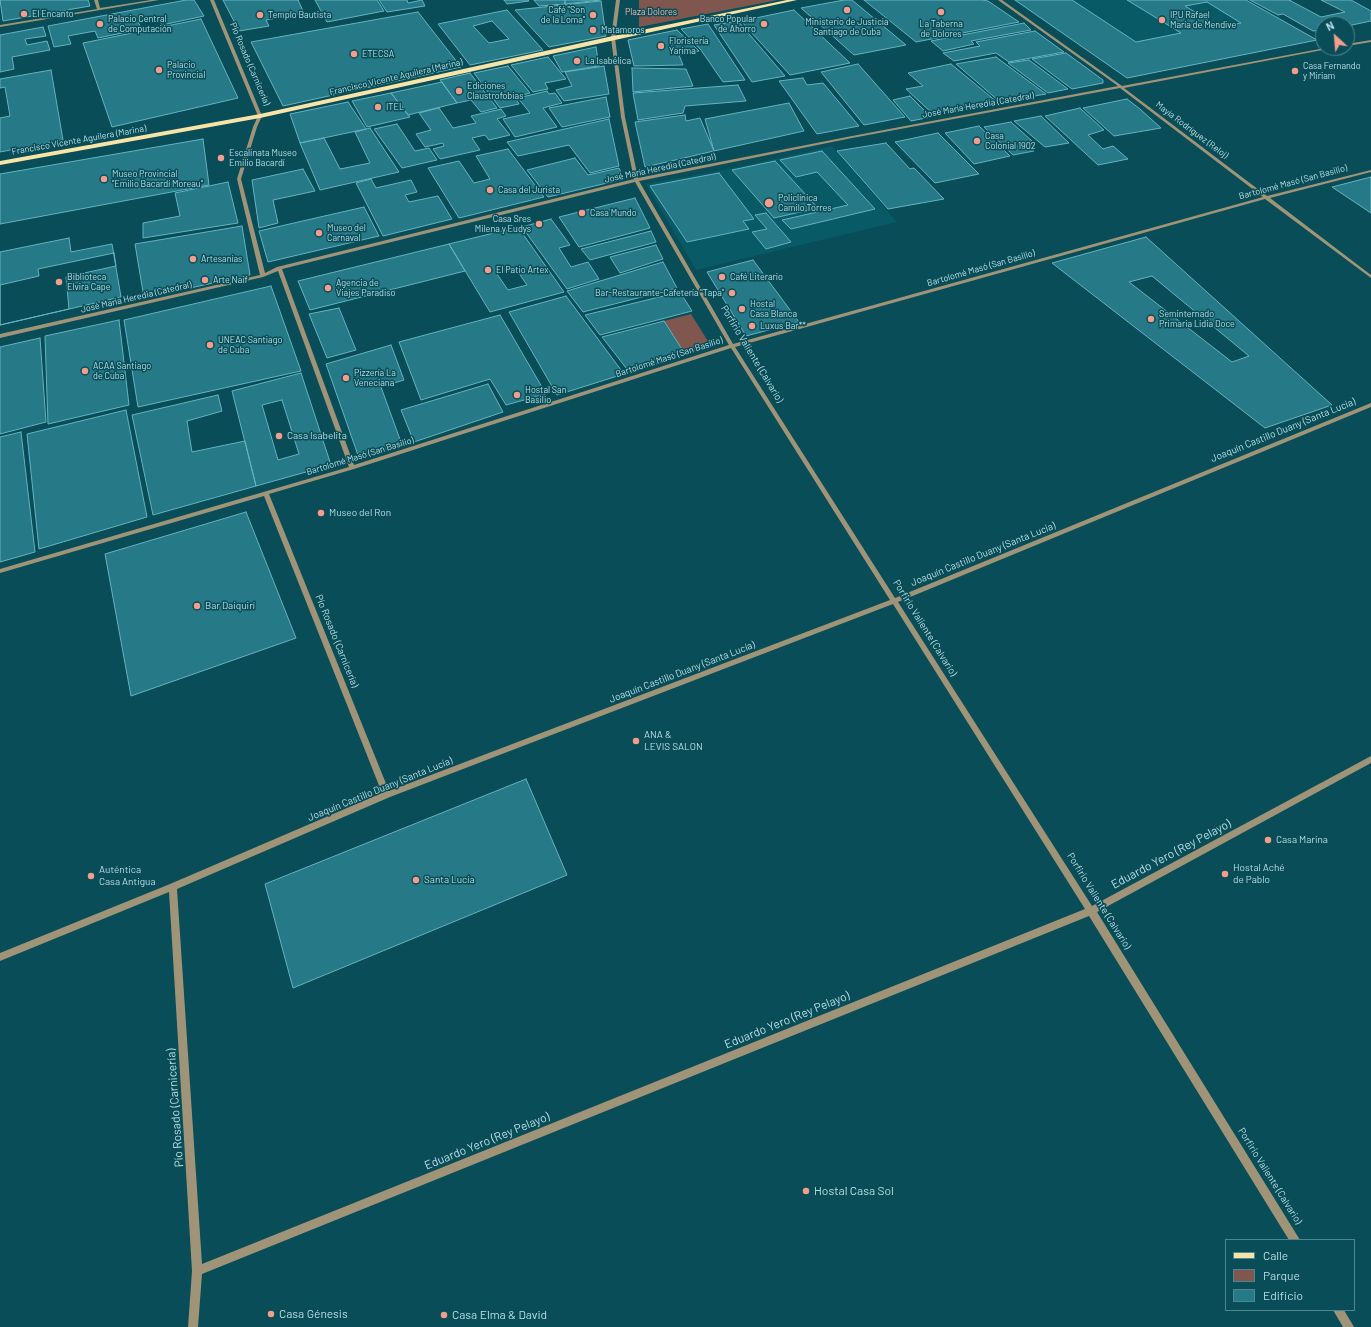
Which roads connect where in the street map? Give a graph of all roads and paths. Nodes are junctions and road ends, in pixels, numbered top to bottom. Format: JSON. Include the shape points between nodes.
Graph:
{"nodes":[{"id":1,"x":96,"y":0,"type":"edge"},
{"id":2,"x":157,"y":0,"type":"edge"},
{"id":3,"x":212,"y":0,"type":"edge"},
{"id":4,"x":618,"y":0,"type":"edge"},
{"id":5,"x":794,"y":0,"type":"edge"},
{"id":6,"x":1000,"y":0,"type":"edge"},
{"id":7,"x":99,"y":10,"type":"junction"},
{"id":8,"x":0,"y":26,"type":"edge"},
{"id":9,"x":613,"y":38,"type":"junction"},
{"id":10,"x":1371,"y":40,"type":"edge"},
{"id":11,"x":1355,"y":43,"type":"edge"},
{"id":12,"x":1315,"y":51,"type":"edge"},
{"id":13,"x":1121,"y":87,"type":"junction"},
{"id":14,"x":260,"y":116,"type":"junction"},
{"id":15,"x":0,"y":163,"type":"edge"},
{"id":16,"x":1371,"y":171,"type":"edge"},
{"id":17,"x":636,"y":180,"type":"junction"},
{"id":18,"x":1267,"y":197,"type":"junction"},
{"id":19,"x":279,"y":268,"type":"junction"},
{"id":20,"x":263,"y":276,"type":"junction"},
{"id":21,"x":1371,"y":277,"type":"edge"},
{"id":22,"x":0,"y":336,"type":"edge"},
{"id":23,"x":732,"y":346,"type":"junction"},
{"id":24,"x":1371,"y":405,"type":"edge"},
{"id":25,"x":352,"y":468,"type":"junction"},
{"id":26,"x":266,"y":494,"type":"junction"},
{"id":27,"x":0,"y":571,"type":"edge"},
{"id":28,"x":894,"y":602,"type":"junction"},
{"id":29,"x":1371,"y":759,"type":"edge"},
{"id":30,"x":387,"y":795,"type":"junction"},
{"id":31,"x":173,"y":887,"type":"junction"},
{"id":32,"x":1091,"y":911,"type":"junction"},
{"id":33,"x":0,"y":957,"type":"edge"},
{"id":34,"x":1294,"y":1239,"type":"edge"},
{"id":35,"x":197,"y":1270,"type":"junction"},
{"id":36,"x":1339,"y":1311,"type":"edge"},
{"id":37,"x":193,"y":1327,"type":"edge"},
{"id":38,"x":1349,"y":1327,"type":"edge"}],
"edges":[{"from":1,"to":7,"type":"street"},
{"from":2,"to":7,"type":"street"},
{"from":3,"to":14,"type":"street","name":"Pío Rosado (Carnicería)"},
{"from":4,"to":9,"type":"street","name":"Porfirio Valiente (Calvario)"},
{"from":5,"to":9,"type":"main road","name":"Francisco Vicente Aguilera (Marina)"},
{"from":6,"to":13,"type":"street","name":"Mayía Rodríguez (Reloj)"},
{"from":7,"to":8,"type":"street"},
{"from":9,"to":14,"type":"main road","name":"Francisco Vicente Aguilera (Marina)"},
{"from":9,"to":17,"type":"street","name":"Porfirio Valiente (Calvario)","via":[[623,117]]},
{"from":10,"to":11,"type":"street"},
{"from":12,"to":13,"type":"street","name":"José María Heredia (Catedral)"},
{"from":13,"to":17,"type":"street","name":"José María Heredia (Catedral)","via":[[859,135]]},
{"from":13,"to":18,"type":"street","name":"Mayía Rodríguez (Reloj)"},
{"from":14,"to":15,"type":"main road","name":"Francisco Vicente Aguilera (Marina)"},
{"from":14,"to":20,"type":"street","name":"Pío Rosado (Carnicería)","via":[[239,180]]},
{"from":16,"to":18,"type":"street","name":"Bartolomé Masó (San Basilio)"},
{"from":17,"to":19,"type":"street","name":"José María Heredia (Catedral)"},
{"from":17,"to":23,"type":"street","name":"Porfirio Valiente (Calvario)"},
{"from":18,"to":21,"type":"street","name":"Mayía Rodríguez (Reloj)"},
{"from":18,"to":23,"type":"street","name":"Bartolomé Masó (San Basilio)"},
{"from":19,"to":20,"type":"street","name":"José María Heredia (Catedral)"},
{"from":19,"to":25,"type":"street"},
{"from":20,"to":22,"type":"street","name":"José María Heredia (Catedral)"},
{"from":23,"to":25,"type":"street","name":"Bartolomé Masó (San Basilio)"},
{"from":23,"to":28,"type":"street","name":"Porfirio Valiente (Calvario)"},
{"from":24,"to":28,"type":"street","name":"Joaquín Castillo Duany (Santa Lucía)"},
{"from":25,"to":26,"type":"street","name":"Bartolomé Masó (San Basilio)"},
{"from":26,"to":27,"type":"street","name":"Bartolomé Masó (San Basilio)"},
{"from":26,"to":30,"type":"street","name":"Pío Rosado (Carnicería)"},
{"from":28,"to":30,"type":"street","name":"Joaquín Castillo Duany (Santa Lucía)"},
{"from":28,"to":32,"type":"street","name":"Porfirio Valiente (Calvario)"},
{"from":29,"to":32,"type":"street","name":"Eduardo Yero (Rey Pelayo)"},
{"from":30,"to":31,"type":"street","name":"Joaquín Castillo Duany (Santa Lucía)"},
{"from":31,"to":33,"type":"street","name":"Joaquín Castillo Duany (Santa Lucía)"},
{"from":31,"to":35,"type":"street","name":"Pío Rosado (Carnicería)"},
{"from":32,"to":34,"type":"street","name":"Porfirio Valiente (Calvario)"},
{"from":32,"to":35,"type":"street","name":"Eduardo Yero (Rey Pelayo)"},
{"from":35,"to":37,"type":"street","name":"Pío Rosado (Carnicería)"},
{"from":36,"to":38,"type":"street"}]}
